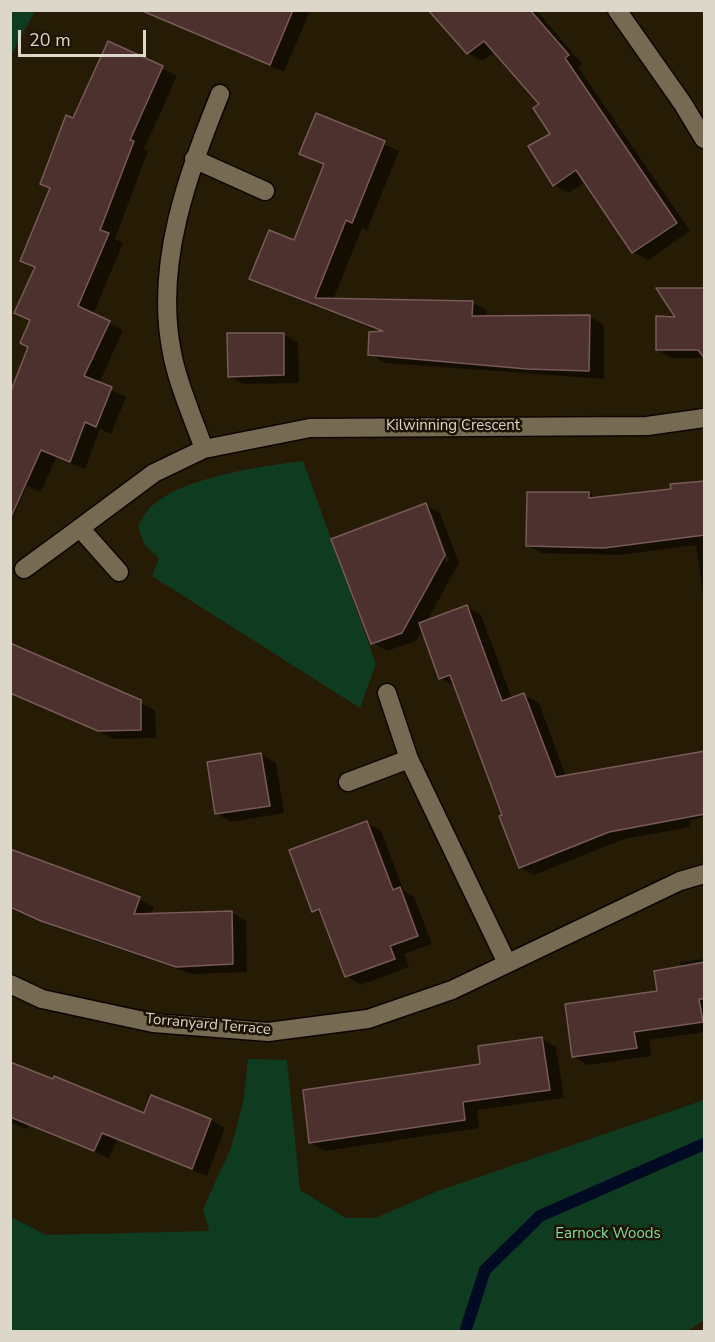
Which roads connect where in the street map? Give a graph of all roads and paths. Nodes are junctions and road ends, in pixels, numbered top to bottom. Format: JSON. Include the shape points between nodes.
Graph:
{"nodes":[{"id":1,"x":617,"y":10,"type":"edge"},
{"id":2,"x":220,"y":94,"type":"dead end"},
{"id":3,"x":705,"y":139,"type":"edge"},
{"id":4,"x":194,"y":159,"type":"junction"},
{"id":5,"x":265,"y":191,"type":"dead end"},
{"id":6,"x":705,"y":418,"type":"edge"},
{"id":7,"x":204,"y":449,"type":"junction"},
{"id":8,"x":80,"y":528,"type":"junction"},
{"id":9,"x":24,"y":569,"type":"dead end"},
{"id":10,"x":119,"y":572,"type":"dead end"},
{"id":11,"x":387,"y":693,"type":"dead end"},
{"id":12,"x":409,"y":759,"type":"junction"},
{"id":13,"x":348,"y":782,"type":"dead end"},
{"id":14,"x":705,"y":874,"type":"edge"},
{"id":15,"x":507,"y":963,"type":"junction"},
{"id":16,"x":10,"y":984,"type":"edge"}],
"edges":[{"from":1,"to":3,"type":"street"},
{"from":2,"to":4,"type":"street"},
{"from":4,"to":5,"type":"street"},
{"from":4,"to":7,"type":"street","via":[[177,224],[167,285],[172,353]]},
{"from":6,"to":7,"type":"street","name":"Kilwinning Crescent","via":[[646,426],[310,428]]},
{"from":7,"to":8,"type":"street","name":"Kilwinning Crescent","via":[[154,473]]},
{"from":8,"to":9,"type":"street","name":"Kilwinning Crescent"},
{"from":8,"to":10,"type":"street"},
{"from":11,"to":12,"type":"street"},
{"from":12,"to":13,"type":"street"},
{"from":12,"to":15,"type":"street"},
{"from":14,"to":15,"type":"street","name":"Torranyard Terrace","via":[[680,881]]},
{"from":15,"to":16,"type":"street","name":"Torranyard Terrace","via":[[452,990],[368,1019],[268,1032],[153,1023],[42,999]]}]}
